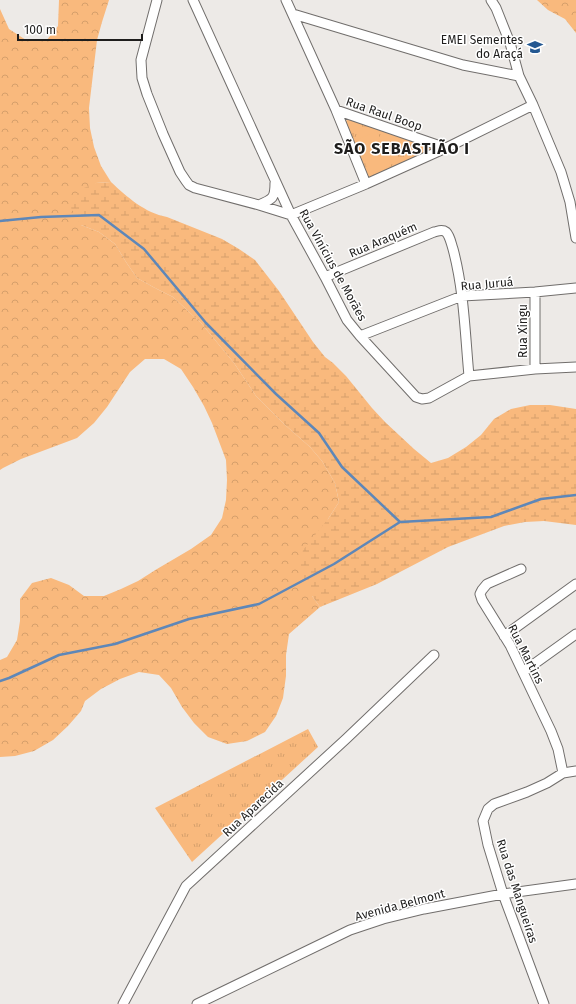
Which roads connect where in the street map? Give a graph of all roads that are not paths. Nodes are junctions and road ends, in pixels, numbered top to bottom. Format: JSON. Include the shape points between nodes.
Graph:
{"nodes":[{"id":1,"x":157,"y":0,"type":"edge"},
{"id":2,"x":193,"y":0,"type":"edge"},
{"id":3,"x":286,"y":0,"type":"edge"},
{"id":4,"x":491,"y":0,"type":"edge"},
{"id":5,"x":293,"y":14,"type":"junction"},
{"id":6,"x":519,"y":76,"type":"junction"},
{"id":7,"x":533,"y":105,"type":"junction"},
{"id":8,"x":336,"y":110,"type":"junction"},
{"id":9,"x":446,"y":148,"type":"junction"},
{"id":10,"x":275,"y":180,"type":"junction"},
{"id":11,"x":366,"y":184,"type":"junction"},
{"id":12,"x":260,"y":205,"type":"junction"},
{"id":13,"x":291,"y":215,"type":"junction"},
{"id":14,"x":576,"y":238,"type":"edge"},
{"id":15,"x":326,"y":277,"type":"junction"},
{"id":16,"x":576,"y":288,"type":"edge"},
{"id":17,"x":534,"y":292,"type":"junction"},
{"id":18,"x":462,"y":296,"type":"junction"},
{"id":19,"x":360,"y":336,"type":"junction"},
{"id":20,"x":576,"y":367,"type":"edge"},
{"id":21,"x":534,"y":369,"type":"junction"},
{"id":22,"x":469,"y":376,"type":"junction"},
{"id":23,"x":521,"y":569,"type":"dead end"},
{"id":24,"x":576,"y":584,"type":"edge"},
{"id":25,"x":576,"y":634,"type":"edge"},
{"id":26,"x":504,"y":636,"type":"junction"},
{"id":27,"x":434,"y":655,"type":"dead end"},
{"id":28,"x":523,"y":672,"type":"junction"},
{"id":29,"x":576,"y":771,"type":"edge"},
{"id":30,"x":563,"y":773,"type":"junction"},
{"id":31,"x":576,"y":884,"type":"edge"},
{"id":32,"x":503,"y":894,"type":"junction"},
{"id":33,"x":123,"y":1004,"type":"edge"},
{"id":34,"x":197,"y":1004,"type":"edge"},
{"id":35,"x":544,"y":1004,"type":"edge"}],
"edges":[{"from":1,"to":12,"type":"street","via":[[141,60],[142,78],[180,172],[189,185],[195,188]]},
{"from":2,"to":10,"type":"street","name":"Rua Vinícius de Morães"},
{"from":3,"to":5,"type":"street"},
{"from":4,"to":6,"type":"street","via":[[510,43]]},
{"from":5,"to":6,"type":"street","via":[[463,65]]},
{"from":5,"to":8,"type":"street"},
{"from":6,"to":7,"type":"street"},
{"from":7,"to":9,"type":"street"},
{"from":7,"to":14,"type":"street","via":[[563,179]]},
{"from":8,"to":9,"type":"street","name":"Rua Raul Boop"},
{"from":8,"to":11,"type":"street"},
{"from":9,"to":11,"type":"street"},
{"from":10,"to":12,"type":"street","via":[[273,198]]},
{"from":10,"to":13,"type":"street","name":"Rua Vinícius de Morães"},
{"from":11,"to":13,"type":"street"},
{"from":12,"to":13,"type":"street"},
{"from":13,"to":15,"type":"street","name":"Rua Vinícius de Morães"},
{"from":15,"to":18,"type":"street","name":"Rua Araquém","via":[[441,230],[449,236]]},
{"from":15,"to":19,"type":"street","name":"Rua Vinícius de Morães","via":[[347,320]]},
{"from":16,"to":17,"type":"street","name":"Rua Juruá"},
{"from":17,"to":18,"type":"street","name":"Rua Juruá"},
{"from":17,"to":21,"type":"street","name":"Rua Xingu"},
{"from":18,"to":19,"type":"street","name":"Rua Juruá"},
{"from":18,"to":22,"type":"street"},
{"from":19,"to":22,"type":"street","name":"Rua Vinícius de Morães","via":[[416,397],[429,398]]},
{"from":20,"to":21,"type":"street","name":"Rua Vinícius de Morães"},
{"from":21,"to":22,"type":"street","name":"Rua Vinícius de Morães"},
{"from":23,"to":26,"type":"street","name":"Rua Martins","via":[[487,584],[480,594]]},
{"from":24,"to":26,"type":"street"},
{"from":25,"to":28,"type":"street"},
{"from":26,"to":28,"type":"street","name":"Rua Martins"},
{"from":27,"to":33,"type":"street","name":"Rua Aparecida","via":[[186,886]]},
{"from":28,"to":30,"type":"street","name":"Rua Martins","via":[[551,731]]},
{"from":29,"to":30,"type":"street","name":"Rua das Mangueiras"},
{"from":30,"to":32,"type":"street","name":"Rua das Mangueiras","via":[[527,792],[494,804],[485,813],[483,820],[488,845]]},
{"from":31,"to":32,"type":"street","name":"Avenida Belmont"},
{"from":32,"to":34,"type":"street","name":"Avenida Belmont","via":[[424,909],[350,930]]},
{"from":32,"to":35,"type":"street","name":"Rua das Mangueiras"}]}
